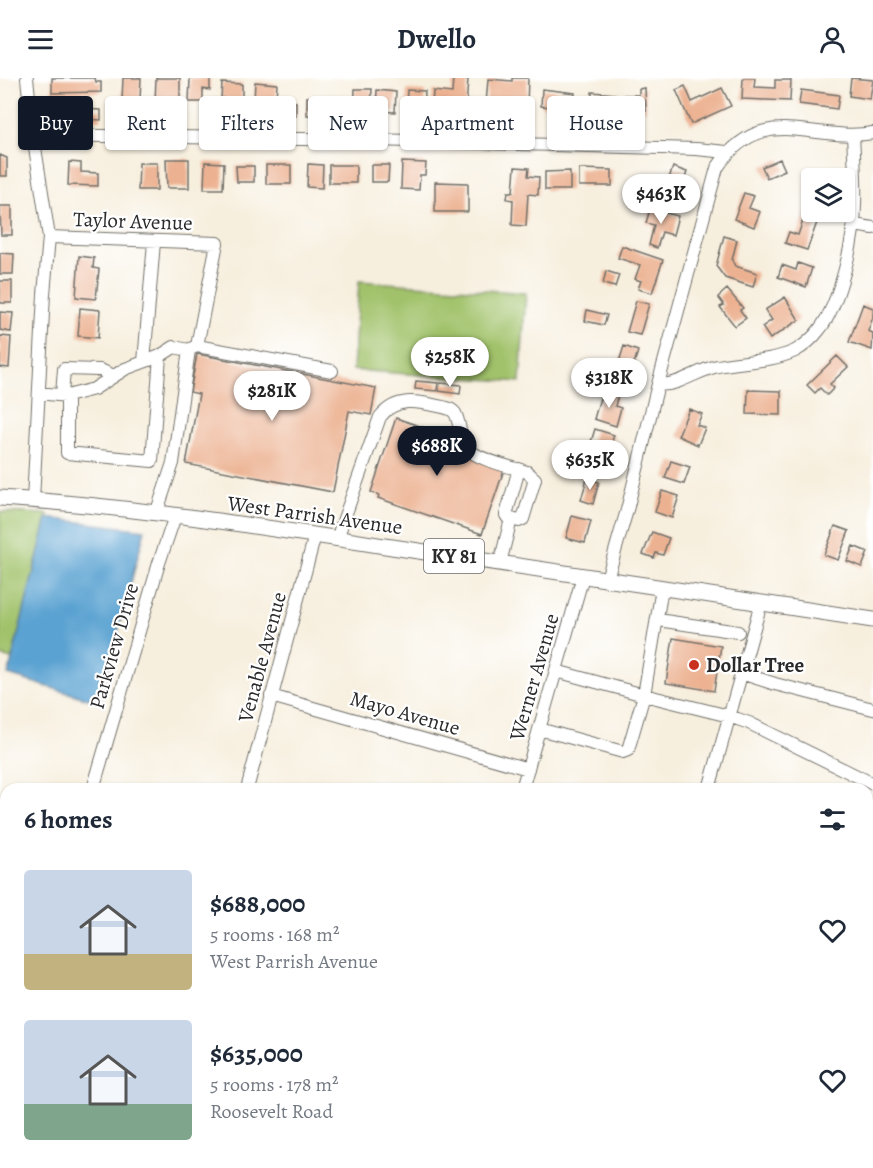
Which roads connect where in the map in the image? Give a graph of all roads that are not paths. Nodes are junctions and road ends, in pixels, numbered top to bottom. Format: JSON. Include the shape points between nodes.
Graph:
{"nodes":[{"id":1,"x":27,"y":78,"type":"edge"},
{"id":2,"x":29,"y":96,"type":"edge"},
{"id":3,"x":873,"y":133,"type":"edge"},
{"id":4,"x":853,"y":135,"type":"junction"},
{"id":5,"x":93,"y":136,"type":"edge"},
{"id":6,"x":35,"y":150,"type":"edge"},
{"id":7,"x":727,"y":153,"type":"junction"},
{"id":8,"x":854,"y":225,"type":"junction"},
{"id":9,"x":873,"y":228,"type":"edge"},
{"id":10,"x":49,"y":237,"type":"junction"},
{"id":11,"x":154,"y":242,"type":"junction"},
{"id":12,"x":193,"y":348,"type":"junction"},
{"id":13,"x":160,"y":356,"type":"junction"},
{"id":14,"x":144,"y":362,"type":"junction"},
{"id":15,"x":332,"y":371,"type":"dead end"},
{"id":16,"x":114,"y":376,"type":"junction"},
{"id":17,"x":658,"y":384,"type":"junction"},
{"id":18,"x":39,"y":393,"type":"junction"},
{"id":19,"x":65,"y":395,"type":"junction"},
{"id":20,"x":519,"y":469,"type":"junction"},
{"id":21,"x":0,"y":498,"type":"edge"},
{"id":22,"x":33,"y":500,"type":"junction"},
{"id":23,"x":156,"y":514,"type":"junction"},
{"id":24,"x":175,"y":516,"type":"junction"},
{"id":25,"x":511,"y":519,"type":"junction"},
{"id":26,"x":315,"y":535,"type":"junction"},
{"id":27,"x":339,"y":539,"type":"junction"},
{"id":28,"x":500,"y":563,"type":"junction"},
{"id":29,"x":583,"y":576,"type":"junction"},
{"id":30,"x":607,"y":579,"type":"junction"},
{"id":31,"x":662,"y":588,"type":"junction"},
{"id":32,"x":761,"y":603,"type":"junction"},
{"id":33,"x":658,"y":620,"type":"junction"},
{"id":34,"x":873,"y":620,"type":"edge"},
{"id":35,"x":738,"y":632,"type":"dead end"},
{"id":36,"x":556,"y":671,"type":"junction"},
{"id":37,"x":741,"y":673,"type":"junction"},
{"id":38,"x":644,"y":695,"type":"junction"},
{"id":39,"x":272,"y":696,"type":"junction"},
{"id":40,"x":873,"y":709,"type":"edge"},
{"id":41,"x":729,"y":716,"type":"junction"},
{"id":42,"x":539,"y":729,"type":"junction"},
{"id":43,"x":528,"y":769,"type":"junction"},
{"id":44,"x":95,"y":783,"type":"edge"},
{"id":45,"x":249,"y":783,"type":"edge"},
{"id":46,"x":524,"y":783,"type":"edge"},
{"id":47,"x":711,"y":783,"type":"edge"},
{"id":48,"x":871,"y":783,"type":"edge"}],
"edges":[{"from":1,"to":2,"type":"street"},
{"from":3,"to":4,"type":"street"},
{"from":4,"to":7,"type":"street","via":[[773,130],[745,138]]},
{"from":4,"to":8,"type":"street"},
{"from":5,"to":7,"type":"street","via":[[374,140]]},
{"from":6,"to":10,"type":"street"},
{"from":7,"to":17,"type":"street","via":[[717,168]]},
{"from":8,"to":9,"type":"street"},
{"from":8,"to":17,"type":"street","via":[[834,303],[809,341],[785,355],[715,366],[671,384]]},
{"from":10,"to":11,"type":"street","name":"Taylor Avenue"},
{"from":10,"to":18,"type":"street"},
{"from":11,"to":12,"type":"street","name":"Taylor Avenue","via":[[216,243]]},
{"from":11,"to":14,"type":"street"},
{"from":12,"to":13,"type":"street","via":[[174,347]]},
{"from":12,"to":15,"type":"street"},
{"from":12,"to":23,"type":"street","via":[[173,463]]},
{"from":13,"to":14,"type":"street"},
{"from":13,"to":19,"type":"street","via":[[152,461],[67,453]]},
{"from":14,"to":16,"type":"street"},
{"from":16,"to":19,"type":"street","via":[[94,389]]},
{"from":16,"to":19,"type":"street","via":[[100,370],[64,369]]},
{"from":17,"to":30,"type":"street"},
{"from":18,"to":19,"type":"street"},
{"from":18,"to":22,"type":"street"},
{"from":20,"to":25,"type":"street","via":[[506,512]]},
{"from":20,"to":25,"type":"street","via":[[535,479],[523,519]]},
{"from":20,"to":27,"type":"street","via":[[467,448],[449,409],[418,401],[391,406],[380,417]]},
{"from":21,"to":22,"type":"main road","name":"West Parrish Avenue","number":"KY 81"},
{"from":22,"to":23,"type":"main road","name":"West Parrish Avenue","number":"KY 81"},
{"from":23,"to":24,"type":"main road","name":"West Parrish Avenue","number":"KY 81"},
{"from":24,"to":26,"type":"main road","name":"West Parrish Avenue","number":"KY 81"},
{"from":24,"to":44,"type":"street","name":"Parkview Drive"},
{"from":25,"to":28,"type":"street"},
{"from":26,"to":27,"type":"main road","name":"West Parrish Avenue","number":"KY 81"},
{"from":26,"to":39,"type":"street","name":"Venable Avenue"},
{"from":27,"to":28,"type":"main road","name":"West Parrish Avenue","number":"KY 81"},
{"from":28,"to":29,"type":"main road","name":"West Parrish Avenue","number":"KY 81"},
{"from":29,"to":30,"type":"main road","name":"West Parrish Avenue","number":"KY 81"},
{"from":29,"to":36,"type":"street","name":"Werner Avenue"},
{"from":30,"to":31,"type":"main road","name":"West Parrish Avenue","number":"KY 81"},
{"from":31,"to":32,"type":"main road","name":"West Parrish Avenue","number":"KY 81"},
{"from":31,"to":33,"type":"street"},
{"from":32,"to":34,"type":"main road","name":"West Parrish Avenue","number":"KY 81"},
{"from":32,"to":37,"type":"street"},
{"from":33,"to":35,"type":"street"},
{"from":33,"to":38,"type":"street"},
{"from":36,"to":38,"type":"street"},
{"from":36,"to":42,"type":"street","name":"Werner Avenue"},
{"from":37,"to":40,"type":"street"},
{"from":37,"to":41,"type":"street"},
{"from":38,"to":41,"type":"street"},
{"from":38,"to":42,"type":"street","via":[[628,750],[623,752]]},
{"from":39,"to":43,"type":"street","name":"Mayo Avenue"},
{"from":39,"to":45,"type":"street","name":"Venable Avenue"},
{"from":41,"to":47,"type":"street"},
{"from":41,"to":48,"type":"street","via":[[779,736]]},
{"from":42,"to":43,"type":"street","name":"Werner Avenue"},
{"from":43,"to":46,"type":"street","name":"Werner Avenue"}]}
